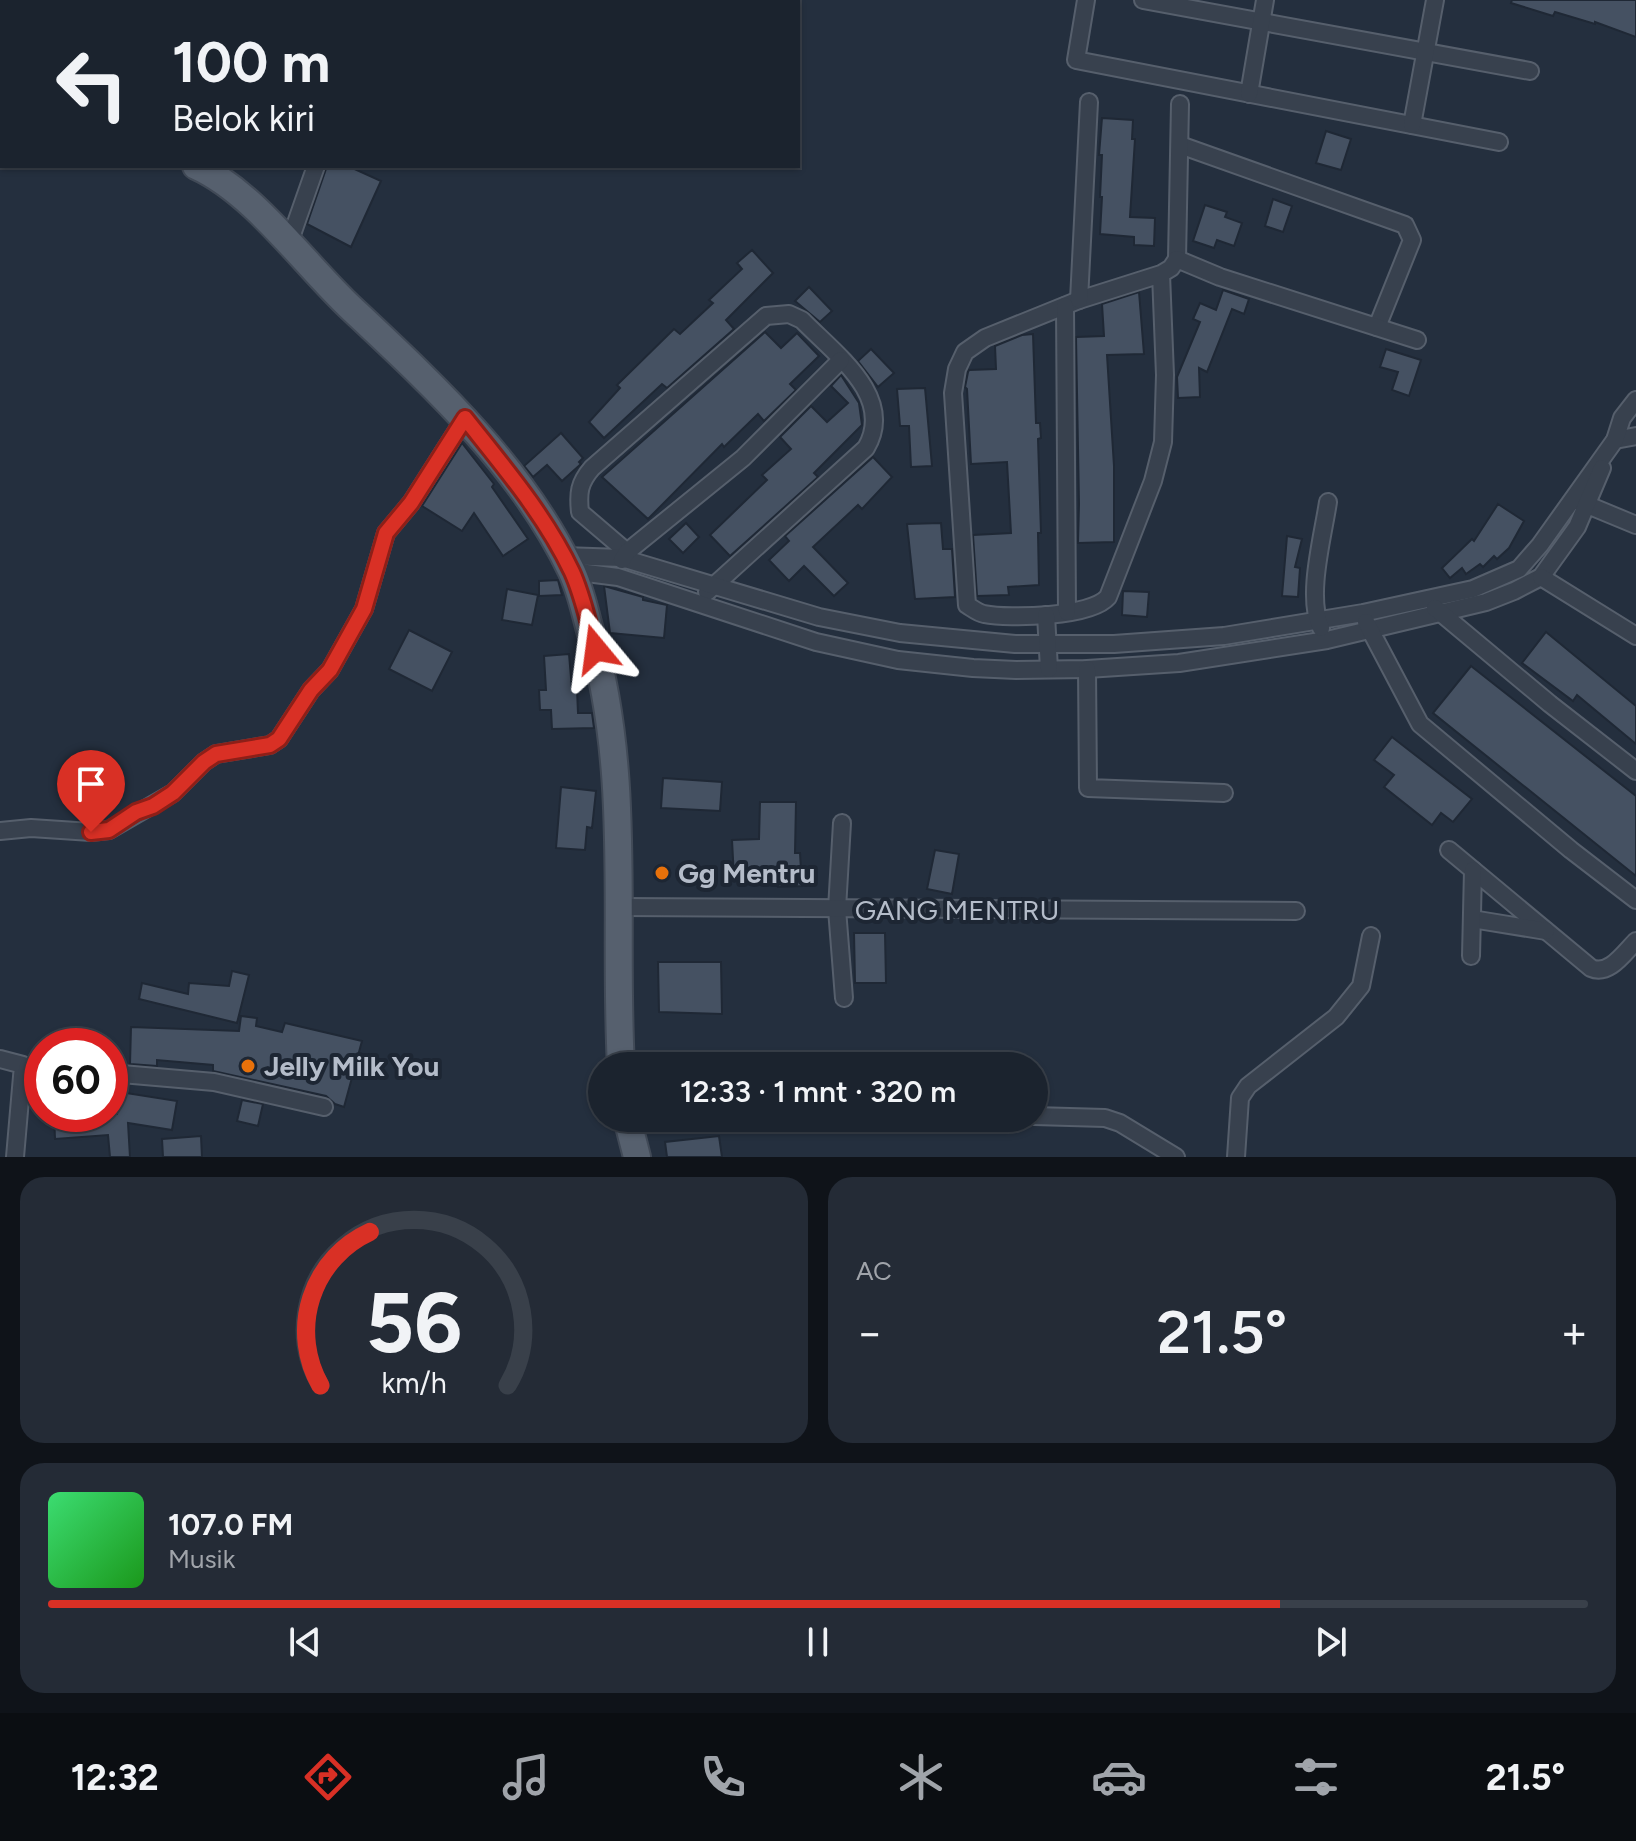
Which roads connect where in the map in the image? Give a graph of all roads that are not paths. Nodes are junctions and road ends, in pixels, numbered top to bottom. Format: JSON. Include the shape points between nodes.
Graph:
{"nodes":[{"id":1,"x":1086,"y":0,"type":"edge"},
{"id":2,"x":1143,"y":0,"type":"edge"},
{"id":3,"x":1265,"y":0,"type":"edge"},
{"id":4,"x":1435,"y":0,"type":"edge"},
{"id":5,"x":1262,"y":22,"type":"junction"},
{"id":6,"x":1425,"y":51,"type":"junction"},
{"id":7,"x":1530,"y":71,"type":"dead end"},
{"id":8,"x":1249,"y":94,"type":"junction"},
{"id":9,"x":1089,"y":102,"type":"dead end"},
{"id":10,"x":1180,"y":104,"type":"dead end"},
{"id":11,"x":1412,"y":125,"type":"junction"},
{"id":12,"x":1499,"y":142,"type":"dead end"},
{"id":13,"x":1180,"y":145,"type":"junction"},
{"id":14,"x":201,"y":168,"type":"edge"},
{"id":15,"x":315,"y":168,"type":"edge"},
{"id":16,"x":289,"y":243,"type":"junction"},
{"id":17,"x":1177,"y":259,"type":"junction"},
{"id":18,"x":1161,"y":274,"type":"junction"},
{"id":19,"x":1072,"y":303,"type":"junction"},
{"id":20,"x":1377,"y":327,"type":"junction"},
{"id":21,"x":1417,"y":340,"type":"dead end"},
{"id":22,"x":841,"y":360,"type":"junction"},
{"id":23,"x":1636,"y":400,"type":"edge"},
{"id":24,"x":465,"y":418,"type":"junction"},
{"id":25,"x":1636,"y":436,"type":"edge"},
{"id":26,"x":1612,"y":444,"type":"junction"},
{"id":27,"x":1328,"y":502,"type":"dead end"},
{"id":28,"x":1580,"y":502,"type":"junction"},
{"id":29,"x":1636,"y":525,"type":"edge"},
{"id":30,"x":624,"y":555,"type":"junction"},
{"id":31,"x":567,"y":563,"type":"junction"},
{"id":32,"x":618,"y":577,"type":"junction"},
{"id":33,"x":1541,"y":577,"type":"junction"},
{"id":34,"x":712,"y":585,"type":"junction"},
{"id":35,"x":1426,"y":599,"type":"junction"},
{"id":36,"x":701,"y":602,"type":"junction"},
{"id":37,"x":1067,"y":612,"type":"junction"},
{"id":38,"x":1440,"y":612,"type":"junction"},
{"id":39,"x":1363,"y":613,"type":"junction"},
{"id":40,"x":1046,"y":615,"type":"junction"},
{"id":41,"x":833,"y":620,"type":"junction"},
{"id":42,"x":1317,"y":621,"type":"junction"},
{"id":43,"x":1370,"y":630,"type":"junction"},
{"id":44,"x":1636,"y":636,"type":"edge"},
{"id":45,"x":1327,"y":640,"type":"junction"},
{"id":46,"x":997,"y":642,"type":"junction"},
{"id":47,"x":1047,"y":644,"type":"junction"},
{"id":48,"x":829,"y":645,"type":"junction"},
{"id":49,"x":1049,"y":669,"type":"junction"},
{"id":50,"x":1087,"y":669,"type":"junction"},
{"id":51,"x":996,"y":670,"type":"junction"},
{"id":52,"x":1636,"y":771,"type":"edge"},
{"id":53,"x":1224,"y":793,"type":"dead end"},
{"id":54,"x":842,"y":823,"type":"dead end"},
{"id":55,"x":0,"y":831,"type":"edge"},
{"id":56,"x":1449,"y":850,"type":"dead end"},
{"id":57,"x":1473,"y":870,"type":"junction"},
{"id":58,"x":1636,"y":900,"type":"edge"},
{"id":59,"x":618,"y":907,"type":"junction"},
{"id":60,"x":837,"y":909,"type":"junction"},
{"id":61,"x":1296,"y":911,"type":"dead end"},
{"id":62,"x":1472,"y":919,"type":"junction"},
{"id":63,"x":1547,"y":931,"type":"junction"},
{"id":64,"x":1371,"y":936,"type":"dead end"},
{"id":65,"x":1636,"y":941,"type":"edge"},
{"id":66,"x":1471,"y":956,"type":"dead end"},
{"id":67,"x":844,"y":998,"type":"dead end"},
{"id":68,"x":621,"y":1052,"type":"edge"},
{"id":69,"x":0,"y":1059,"type":"edge"},
{"id":70,"x":23,"y":1065,"type":"joint"},
{"id":71,"x":128,"y":1075,"type":"edge"},
{"id":72,"x":324,"y":1107,"type":"dead end"},
{"id":73,"x":1048,"y":1116,"type":"edge"},
{"id":74,"x":631,"y":1132,"type":"edge"},
{"id":75,"x":10,"y":1148,"type":"edge"},
{"id":76,"x":637,"y":1157,"type":"edge"},
{"id":77,"x":1176,"y":1157,"type":"edge"},
{"id":78,"x":1236,"y":1157,"type":"edge"}],
"edges":[{"from":1,"to":8,"type":"street","via":[[1076,60]]},
{"from":2,"to":5,"type":"street"},
{"from":3,"to":5,"type":"street"},
{"from":4,"to":6,"type":"street"},
{"from":5,"to":6,"type":"street"},
{"from":5,"to":8,"type":"street"},
{"from":6,"to":7,"type":"street"},
{"from":6,"to":11,"type":"street"},
{"from":8,"to":11,"type":"street"},
{"from":9,"to":19,"type":"street"},
{"from":10,"to":13,"type":"street"},
{"from":11,"to":12,"type":"street"},
{"from":13,"to":17,"type":"street"},
{"from":13,"to":20,"type":"street","via":[[1405,225],[1412,240],[1409,253]]},
{"from":14,"to":16,"type":"main road","via":[[243,197]]},
{"from":15,"to":16,"type":"street"},
{"from":16,"to":24,"type":"main road","via":[[319,279]]},
{"from":17,"to":18,"type":"street"},
{"from":17,"to":20,"type":"street"},
{"from":18,"to":19,"type":"street"},
{"from":18,"to":37,"type":"street","via":[[1164,429],[1153,481],[1108,597],[1094,608]]},
{"from":19,"to":37,"type":"street"},
{"from":19,"to":40,"type":"street","via":[[985,338],[965,352],[953,393],[967,605],[984,614]]},
{"from":20,"to":21,"type":"street"},
{"from":22,"to":30,"type":"street","via":[[743,458]]},
{"from":22,"to":30,"type":"street","via":[[802,320],[789,314],[766,316],[592,468],[581,481],[580,512]]},
{"from":22,"to":34,"type":"street","via":[[865,385],[875,414],[874,434],[866,448]]},
{"from":23,"to":26,"type":"street"},
{"from":24,"to":31,"type":"main road","via":[[539,515]]},
{"from":24,"to":55,"type":"street","via":[[386,533],[364,609],[330,670],[279,739],[216,754],[173,793],[109,830]]},
{"from":25,"to":26,"type":"street"},
{"from":26,"to":28,"type":"street"},
{"from":27,"to":42,"type":"street"},
{"from":28,"to":29,"type":"street"},
{"from":28,"to":33,"type":"street","via":[[1577,527]]},
{"from":28,"to":35,"type":"street","via":[[1519,569],[1473,589]]},
{"from":30,"to":31,"type":"street"},
{"from":30,"to":32,"type":"street"},
{"from":30,"to":34,"type":"street"},
{"from":31,"to":32,"type":"street"},
{"from":31,"to":59,"type":"main road","via":[[608,698],[616,772]]},
{"from":32,"to":36,"type":"street"},
{"from":33,"to":38,"type":"street","via":[[1486,602]]},
{"from":33,"to":44,"type":"street"},
{"from":34,"to":36,"type":"street"},
{"from":34,"to":41,"type":"street"},
{"from":35,"to":38,"type":"street"},
{"from":35,"to":39,"type":"street"},
{"from":36,"to":48,"type":"street"},
{"from":37,"to":40,"type":"street"},
{"from":38,"to":43,"type":"street"},
{"from":38,"to":52,"type":"street"},
{"from":39,"to":42,"type":"street"},
{"from":39,"to":43,"type":"street"},
{"from":40,"to":47,"type":"street"},
{"from":41,"to":46,"type":"street"},
{"from":41,"to":48,"type":"street"},
{"from":42,"to":45,"type":"street"},
{"from":42,"to":47,"type":"street","via":[[1168,642]]},
{"from":43,"to":45,"type":"street"},
{"from":43,"to":58,"type":"street","via":[[1420,724]]},
{"from":45,"to":50,"type":"street","via":[[1179,663]]},
{"from":46,"to":47,"type":"street"},
{"from":46,"to":51,"type":"street"},
{"from":47,"to":49,"type":"street"},
{"from":48,"to":51,"type":"street","via":[[898,660]]},
{"from":49,"to":50,"type":"street"},
{"from":49,"to":51,"type":"street"},
{"from":50,"to":53,"type":"street","via":[[1088,788]]},
{"from":54,"to":60,"type":"street"},
{"from":56,"to":57,"type":"street"},
{"from":57,"to":62,"type":"street"},
{"from":57,"to":63,"type":"street"},
{"from":59,"to":60,"type":"street","name":"GANG MENTRU"},
{"from":59,"to":68,"type":"main road"},
{"from":60,"to":61,"type":"street","name":"GANG MENTRU"},
{"from":60,"to":67,"type":"street"},
{"from":62,"to":63,"type":"street"},
{"from":62,"to":66,"type":"street"},
{"from":63,"to":65,"type":"street","via":[[1598,971],[1607,969]]},
{"from":64,"to":78,"type":"street","via":[[1361,986],[1336,1017],[1248,1086],[1240,1098]]},
{"from":69,"to":70,"type":"street"},
{"from":70,"to":75,"type":"street"},
{"from":71,"to":72,"type":"street","via":[[214,1082]]},
{"from":73,"to":77,"type":"street","via":[[1105,1118]]},
{"from":74,"to":76,"type":"main road"}]}
